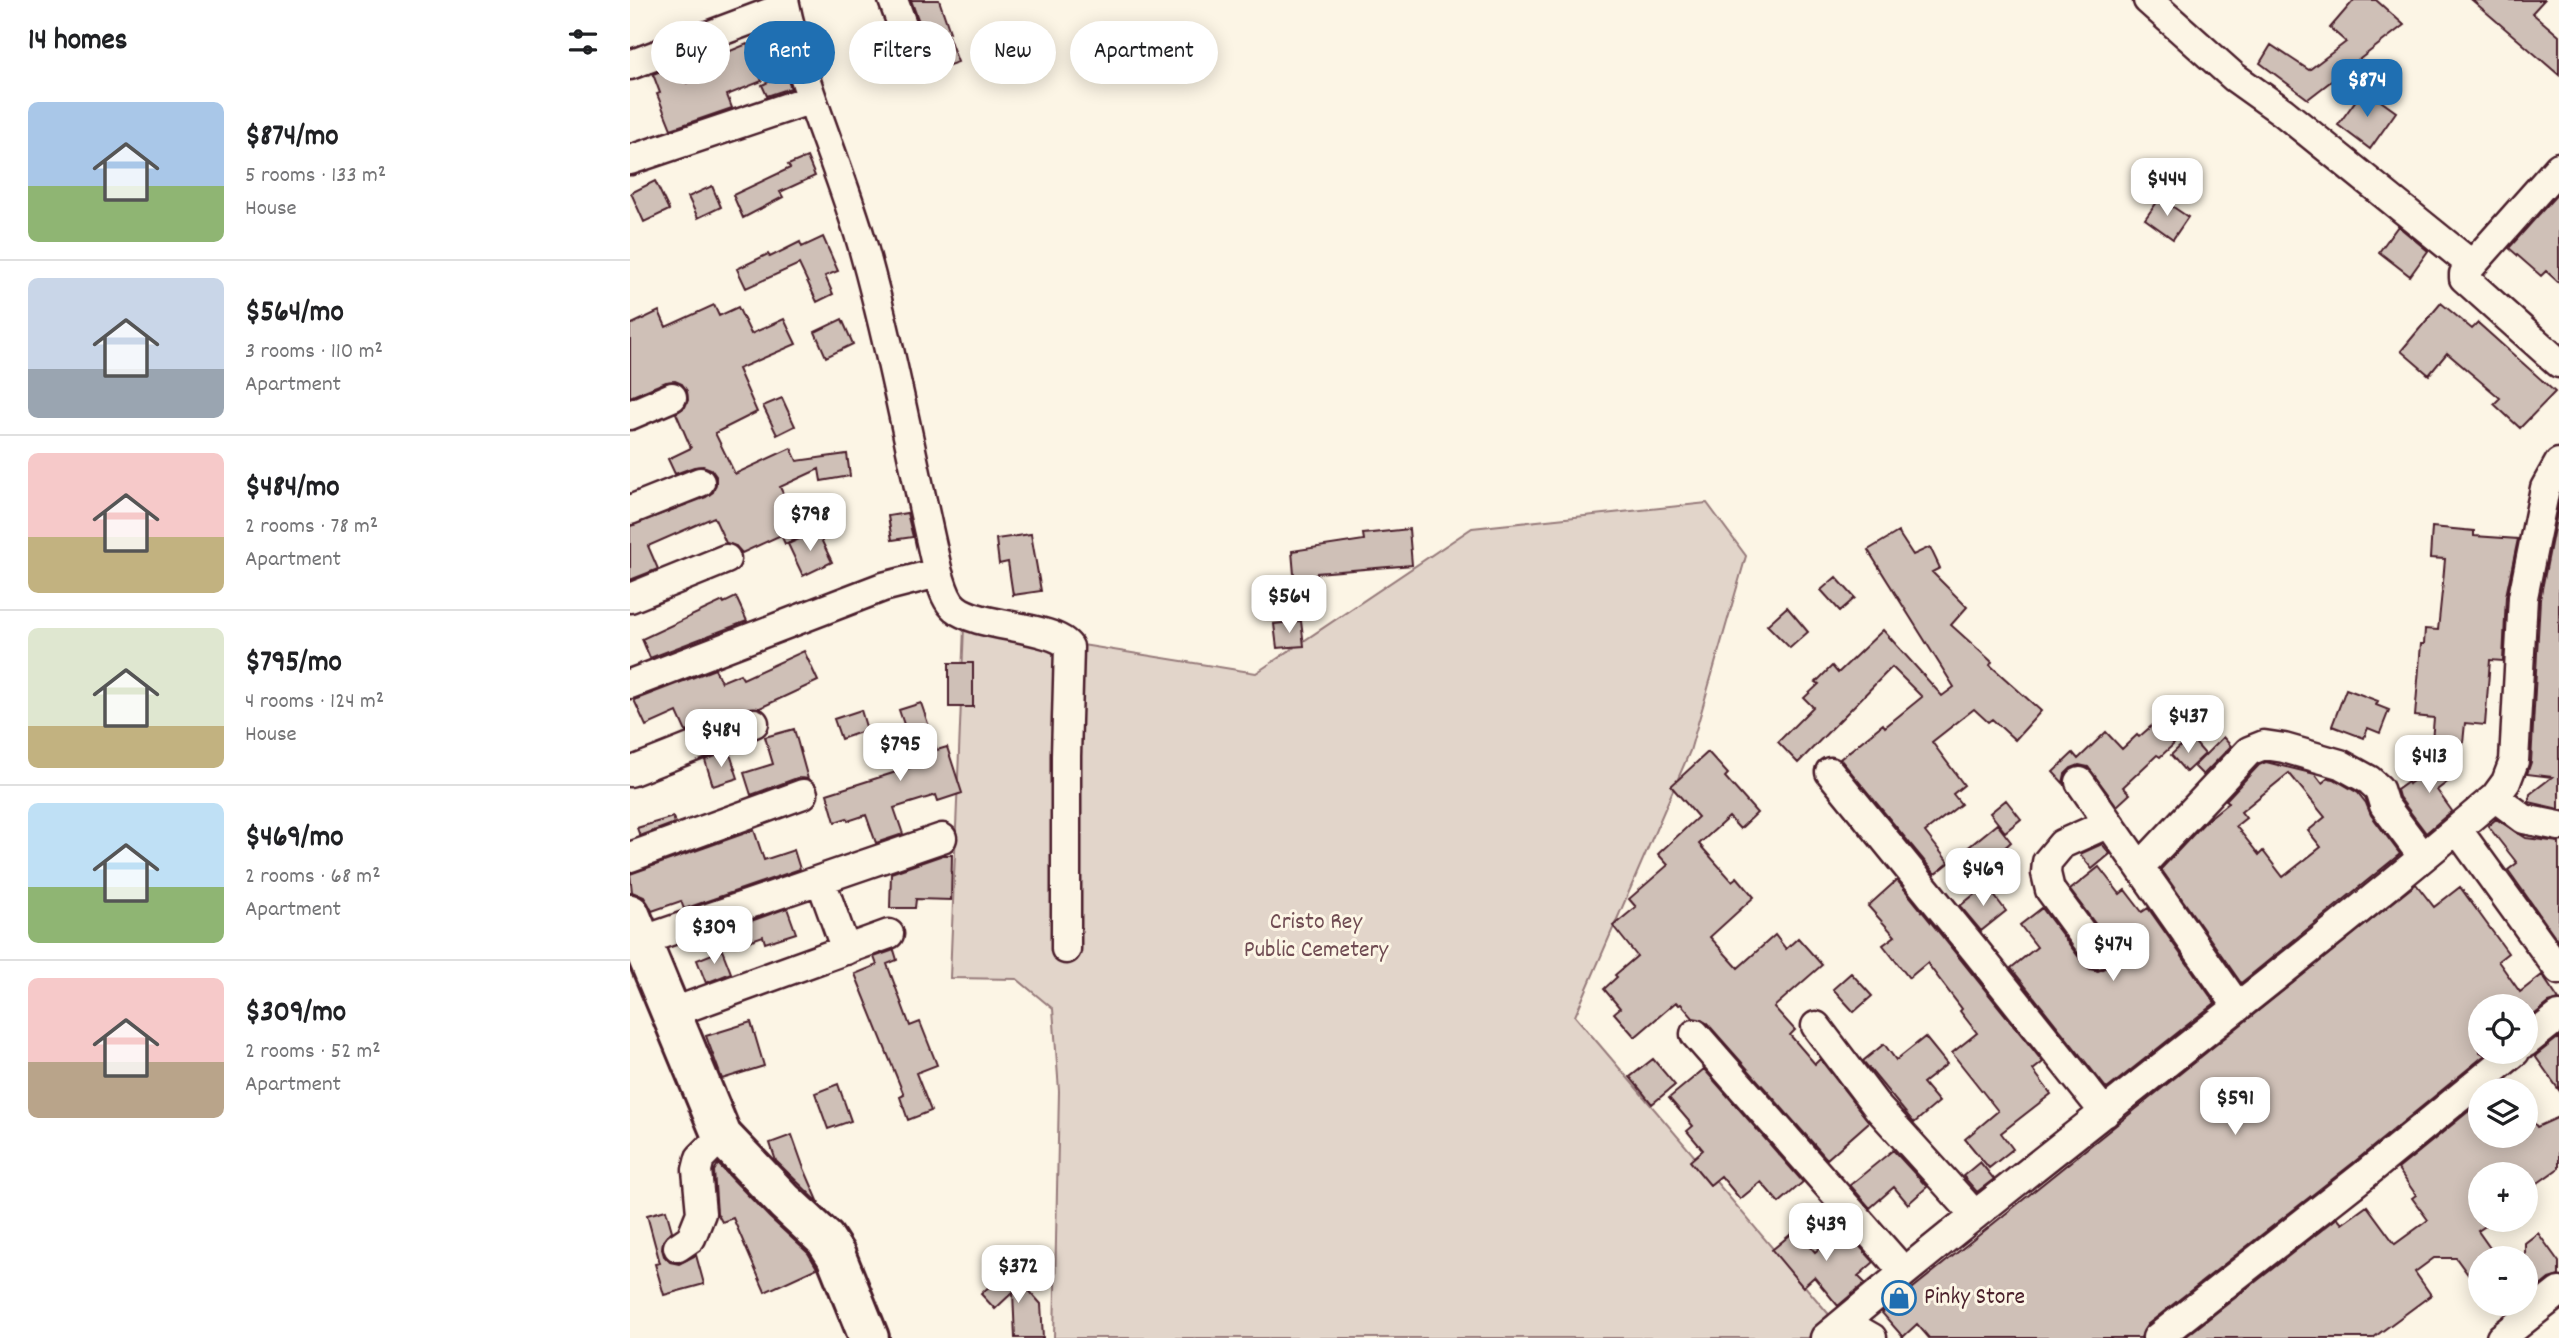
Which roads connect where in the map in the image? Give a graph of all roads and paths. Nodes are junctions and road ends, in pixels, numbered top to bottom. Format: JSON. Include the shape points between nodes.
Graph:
{"nodes":[{"id":1,"x":893,"y":0,"type":"edge"},
{"id":2,"x":2148,"y":0,"type":"edge"},
{"id":3,"x":785,"y":4,"type":"edge"},
{"id":4,"x":901,"y":21,"type":"edge"},
{"id":5,"x":630,"y":65,"type":"edge"},
{"id":6,"x":812,"y":99,"type":"junction"},
{"id":7,"x":630,"y":160,"type":"edge"},
{"id":8,"x":2559,"y":167,"type":"edge"},
{"id":9,"x":2472,"y":265,"type":"junction"},
{"id":10,"x":2559,"y":363,"type":"edge"},
{"id":11,"x":672,"y":397,"type":"dead end"},
{"id":12,"x":630,"y":415,"type":"edge"},
{"id":13,"x":2559,"y":463,"type":"edge"},
{"id":14,"x":700,"y":482,"type":"dead end"},
{"id":15,"x":630,"y":510,"type":"edge"},
{"id":16,"x":726,"y":559,"type":"dead end"},
{"id":17,"x":938,"y":573,"type":"junction"},
{"id":18,"x":630,"y":598,"type":"edge"},
{"id":19,"x":630,"y":684,"type":"edge"},
{"id":20,"x":754,"y":723,"type":"dead end"},
{"id":21,"x":630,"y":772,"type":"edge"},
{"id":22,"x":1830,"y":772,"type":"dead end"},
{"id":23,"x":2080,"y":782,"type":"dead end"},
{"id":24,"x":803,"y":794,"type":"dead end"},
{"id":25,"x":2495,"y":797,"type":"junction"},
{"id":26,"x":2109,"y":823,"type":"junction"},
{"id":27,"x":2559,"y":826,"type":"edge"},
{"id":28,"x":2457,"y":829,"type":"junction"},
{"id":29,"x":942,"y":838,"type":"dead end"},
{"id":30,"x":630,"y":856,"type":"edge"},
{"id":31,"x":2423,"y":857,"type":"junction"},
{"id":32,"x":2140,"y":867,"type":"junction"},
{"id":33,"x":821,"y":881,"type":"junction"},
{"id":34,"x":636,"y":928,"type":"edge"},
{"id":35,"x":890,"y":934,"type":"dead end"},
{"id":36,"x":1066,"y":948,"type":"dead end"},
{"id":37,"x":846,"y":950,"type":"junction"},
{"id":38,"x":2097,"y":954,"type":"dead end"},
{"id":39,"x":2559,"y":970,"type":"edge"},
{"id":40,"x":2238,"y":1007,"type":"junction"},
{"id":41,"x":671,"y":1013,"type":"junction"},
{"id":42,"x":2559,"y":1016,"type":"edge"},
{"id":43,"x":1816,"y":1026,"type":"dead end"},
{"id":44,"x":2538,"y":1033,"type":"edge"},
{"id":45,"x":1695,"y":1034,"type":"dead end"},
{"id":46,"x":2500,"y":1064,"type":"edge"},
{"id":47,"x":2105,"y":1113,"type":"junction"},
{"id":48,"x":722,"y":1136,"type":"junction"},
{"id":49,"x":1975,"y":1216,"type":"junction"},
{"id":50,"x":678,"y":1247,"type":"dead end"},
{"id":51,"x":1904,"y":1272,"type":"junction"},
{"id":52,"x":2559,"y":1292,"type":"edge"},
{"id":53,"x":1835,"y":1330,"type":"edge"},
{"id":54,"x":869,"y":1338,"type":"edge"},
{"id":55,"x":1872,"y":1338,"type":"edge"},
{"id":56,"x":2157,"y":1338,"type":"edge"},
{"id":57,"x":2501,"y":1338,"type":"edge"}],
"edges":[{"from":1,"to":4,"type":"street"},
{"from":2,"to":9,"type":"street","via":[[2234,77]]},
{"from":3,"to":5,"type":"street"},
{"from":3,"to":6,"type":"street"},
{"from":6,"to":7,"type":"street"},
{"from":6,"to":17,"type":"street","via":[[863,248]]},
{"from":8,"to":9,"type":"street"},
{"from":9,"to":10,"type":"street","via":[[2464,274],[2466,281]]},
{"from":11,"to":12,"type":"street"},
{"from":13,"to":25,"type":"street","via":[[2545,488],[2523,597],[2514,761]]},
{"from":14,"to":15,"type":"street"},
{"from":16,"to":18,"type":"street"},
{"from":17,"to":19,"type":"street","via":[[883,587]]},
{"from":17,"to":36,"type":"street","via":[[953,607],[966,615],[1049,636],[1069,648]]},
{"from":20,"to":21,"type":"street"},
{"from":22,"to":47,"type":"street"},
{"from":23,"to":26,"type":"street"},
{"from":24,"to":30,"type":"street"},
{"from":25,"to":27,"type":"street","via":[[2524,818]]},
{"from":25,"to":28,"type":"street"},
{"from":26,"to":32,"type":"street"},
{"from":26,"to":38,"type":"street","via":[[2063,844],[2047,862],[2050,890]]},
{"from":28,"to":31,"type":"street"},
{"from":28,"to":39,"type":"street"},
{"from":29,"to":33,"type":"street"},
{"from":31,"to":32,"type":"street","via":[[2369,780],[2340,764],[2264,745],[2249,751]]},
{"from":31,"to":40,"type":"street"},
{"from":32,"to":40,"type":"street"},
{"from":33,"to":34,"type":"street"},
{"from":33,"to":37,"type":"street"},
{"from":34,"to":41,"type":"street"},
{"from":35,"to":37,"type":"street"},
{"from":37,"to":41,"type":"street"},
{"from":40,"to":47,"type":"street"},
{"from":41,"to":48,"type":"street"},
{"from":42,"to":44,"type":"street"},
{"from":43,"to":49,"type":"street","via":[[1878,1108]]},
{"from":45,"to":51,"type":"street"},
{"from":46,"to":56,"type":"street"},
{"from":47,"to":49,"type":"street"},
{"from":48,"to":50,"type":"street","via":[[700,1158],[701,1213],[691,1238]]},
{"from":48,"to":54,"type":"street","via":[[825,1239]]},
{"from":49,"to":51,"type":"street"},
{"from":51,"to":53,"type":"street"},
{"from":52,"to":57,"type":"street"},
{"from":53,"to":55,"type":"street"}]}
